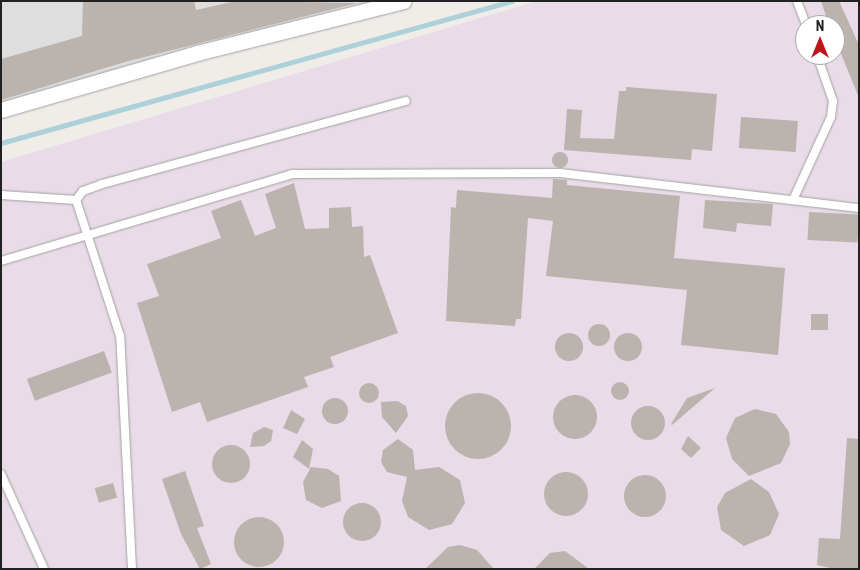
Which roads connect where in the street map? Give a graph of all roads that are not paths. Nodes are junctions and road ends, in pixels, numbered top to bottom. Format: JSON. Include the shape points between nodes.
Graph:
{"nodes":[{"id":1,"x":404,"y":1,"type":"edge"},
{"id":2,"x":797,"y":1,"type":"edge"},
{"id":3,"x":802,"y":15,"type":"edge"},
{"id":4,"x":820,"y":65,"type":"edge"},
{"id":5,"x":406,"y":101,"type":"dead end"},
{"id":6,"x":1,"y":110,"type":"edge"},
{"id":7,"x":1,"y":195,"type":"edge"},
{"id":8,"x":76,"y":200,"type":"junction"},
{"id":9,"x":793,"y":200,"type":"junction"},
{"id":10,"x":859,"y":208,"type":"edge"},
{"id":11,"x":86,"y":237,"type":"junction"},
{"id":12,"x":1,"y":261,"type":"edge"},
{"id":13,"x":1,"y":474,"type":"edge"},
{"id":14,"x":44,"y":569,"type":"edge"},
{"id":15,"x":132,"y":569,"type":"edge"}],
"edges":[{"from":1,"to":6,"type":"street","via":[[197,53]]},
{"from":2,"to":3,"type":"lane"},
{"from":4,"to":9,"type":"lane","via":[[833,101],[831,117]]},
{"from":5,"to":8,"type":"lane","via":[[102,184],[83,191]]},
{"from":7,"to":8,"type":"lane"},
{"from":8,"to":11,"type":"lane"},
{"from":9,"to":10,"type":"lane"},
{"from":9,"to":11,"type":"lane","via":[[560,173],[292,174]]},
{"from":11,"to":12,"type":"lane"},
{"from":11,"to":15,"type":"lane","via":[[120,336]]},
{"from":13,"to":14,"type":"lane"}]}
